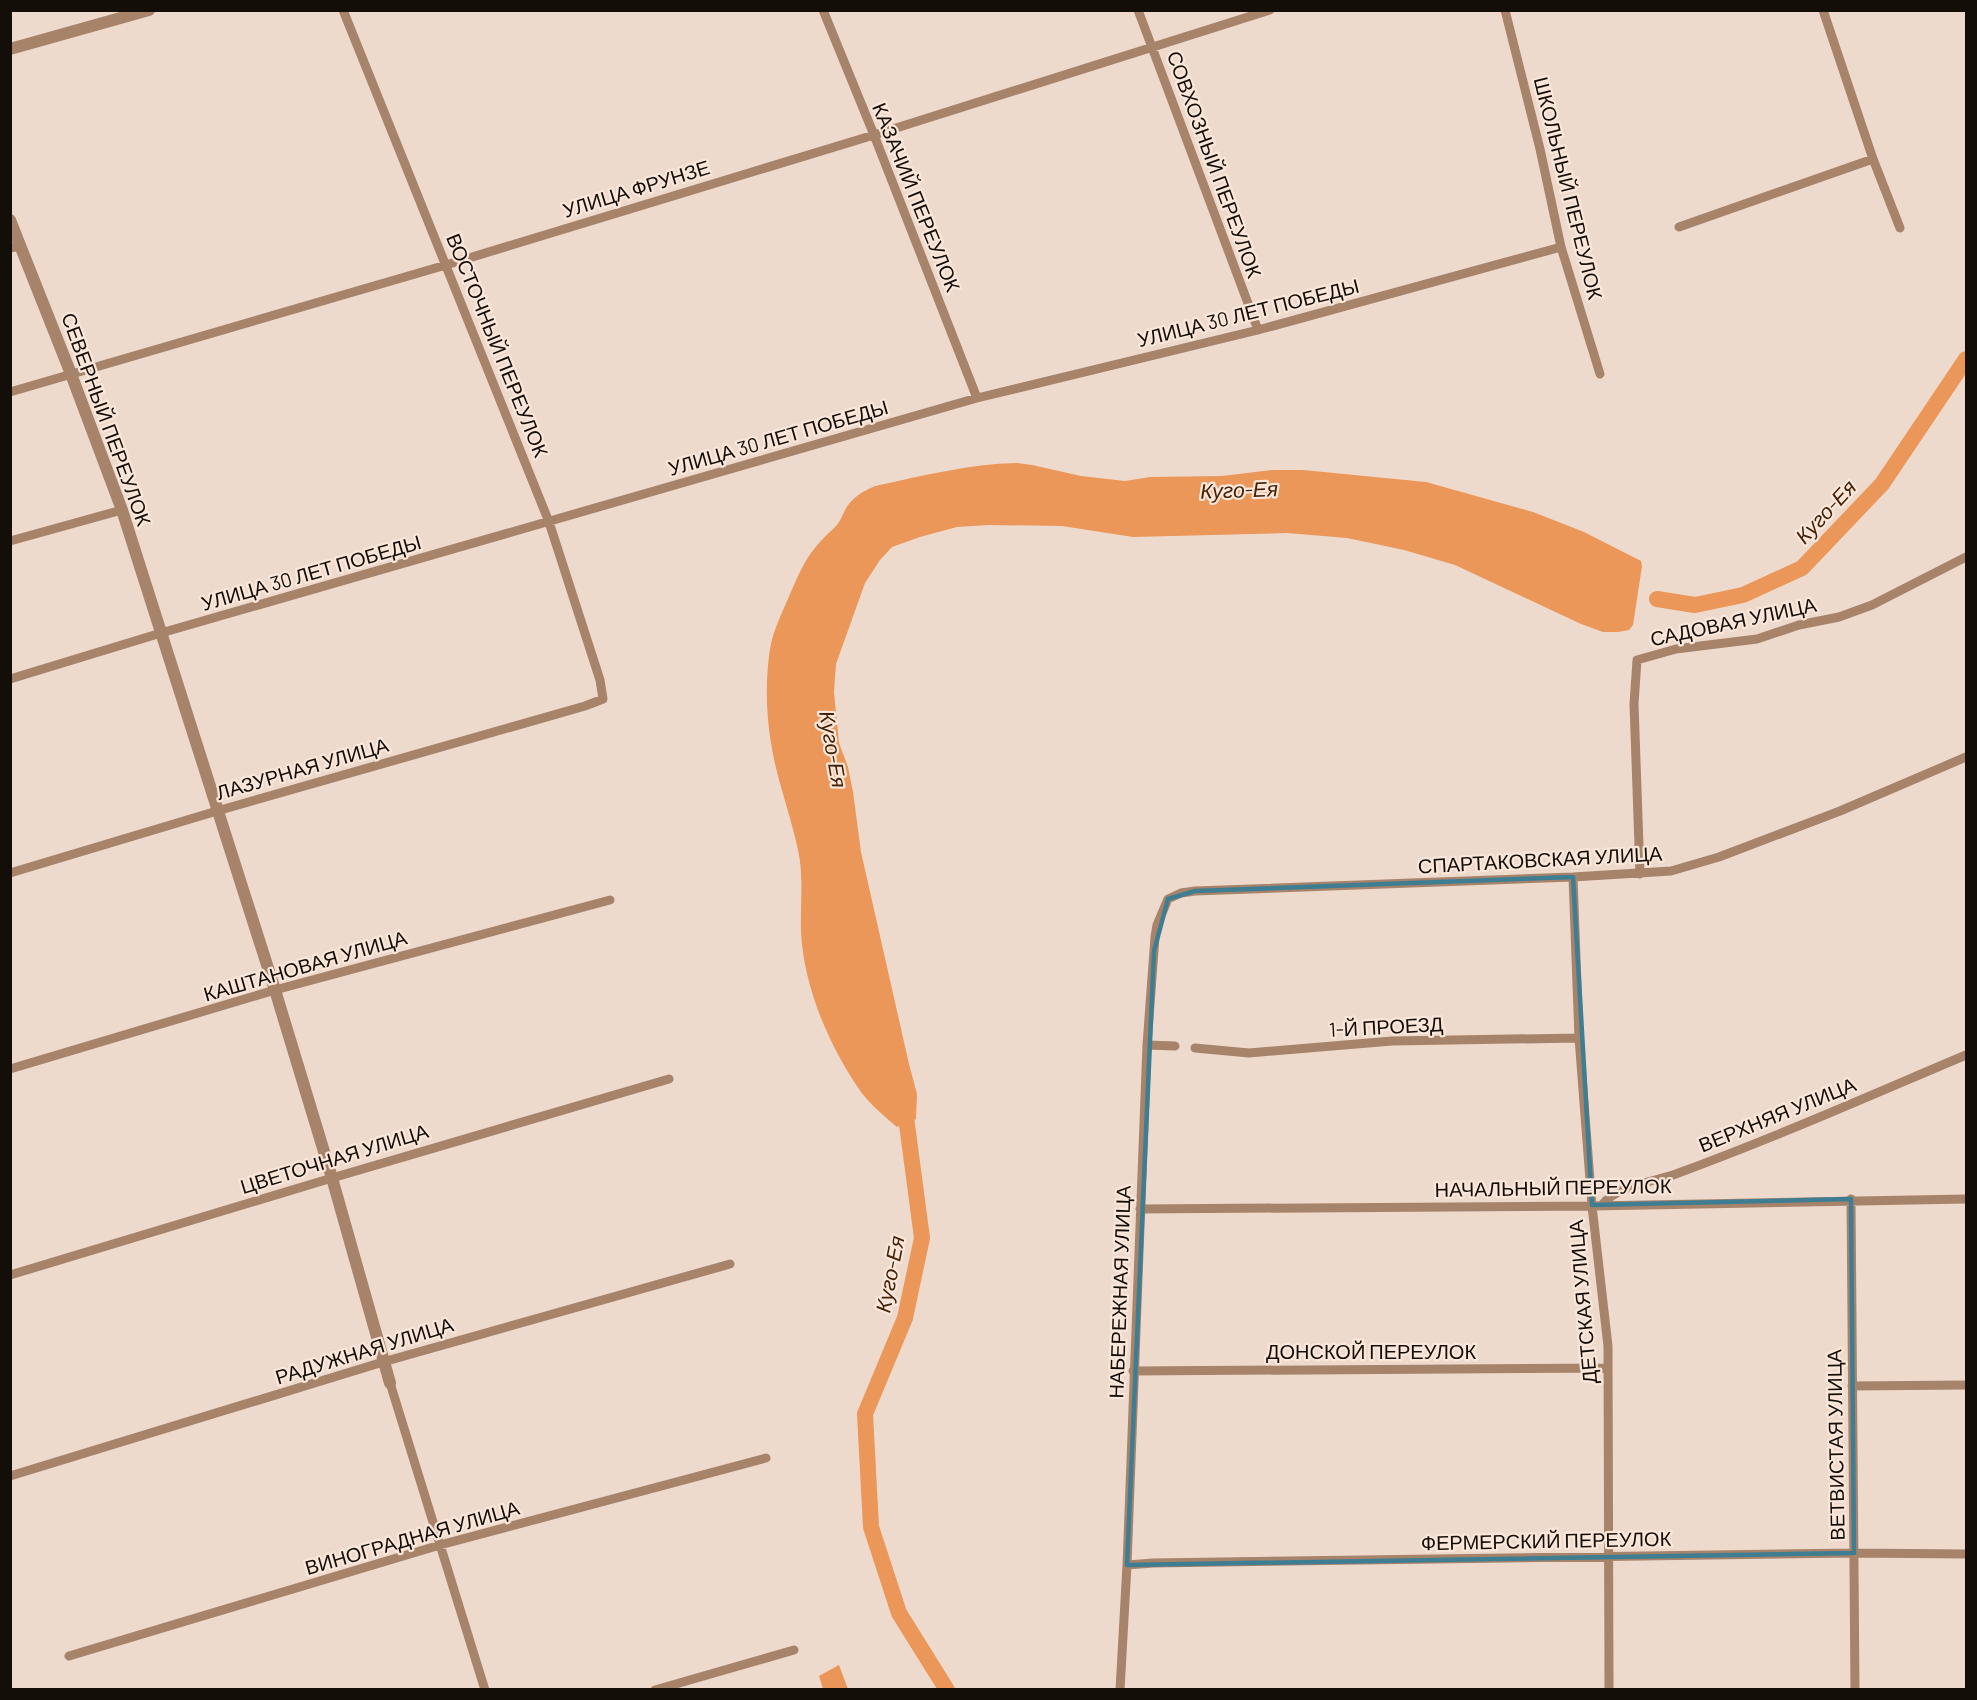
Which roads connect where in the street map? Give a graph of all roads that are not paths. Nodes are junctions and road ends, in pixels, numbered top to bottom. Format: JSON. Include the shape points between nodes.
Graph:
{"nodes":[{"id":1,"x":149,"y":10,"type":"edge"},
{"id":2,"x":343,"y":10,"type":"edge"},
{"id":3,"x":823,"y":10,"type":"edge"},
{"id":4,"x":1138,"y":10,"type":"edge"},
{"id":5,"x":1270,"y":10,"type":"edge"},
{"id":6,"x":1505,"y":10,"type":"edge"},
{"id":7,"x":1823,"y":10,"type":"edge"},
{"id":8,"x":1153,"y":46,"type":"junction"},
{"id":9,"x":10,"y":49,"type":"edge"},
{"id":10,"x":874,"y":135,"type":"junction"},
{"id":11,"x":1873,"y":159,"type":"junction"},
{"id":12,"x":10,"y":220,"type":"edge"},
{"id":13,"x":1679,"y":227,"type":"dead end"},
{"id":14,"x":1900,"y":228,"type":"dead end"},
{"id":15,"x":15,"y":247,"type":"edge"},
{"id":16,"x":1561,"y":247,"type":"junction"},
{"id":17,"x":446,"y":265,"type":"junction"},
{"id":18,"x":1258,"y":330,"type":"junction"},
{"id":19,"x":71,"y":374,"type":"junction"},
{"id":20,"x":1600,"y":374,"type":"dead end"},
{"id":21,"x":10,"y":392,"type":"edge"},
{"id":22,"x":977,"y":398,"type":"junction"},
{"id":23,"x":122,"y":510,"type":"junction"},
{"id":24,"x":549,"y":522,"type":"junction"},
{"id":25,"x":10,"y":540,"type":"edge"},
{"id":26,"x":1966,"y":557,"type":"edge"},
{"id":27,"x":161,"y":633,"type":"junction"},
{"id":28,"x":10,"y":679,"type":"edge"},
{"id":29,"x":603,"y":699,"type":"joint"},
{"id":30,"x":1966,"y":757,"type":"edge"},
{"id":31,"x":217,"y":811,"type":"junction"},
{"id":32,"x":10,"y":873,"type":"edge"},
{"id":33,"x":1640,"y":874,"type":"junction"},
{"id":34,"x":1573,"y":877,"type":"junction"},
{"id":35,"x":1168,"y":899,"type":"joint"},
{"id":36,"x":610,"y":900,"type":"dead end"},
{"id":37,"x":275,"y":990,"type":"junction"},
{"id":38,"x":1580,"y":1038,"type":"junction"},
{"id":39,"x":1147,"y":1045,"type":"junction"},
{"id":40,"x":1175,"y":1046,"type":"dead end"},
{"id":41,"x":1195,"y":1048,"type":"dead end"},
{"id":42,"x":1966,"y":1055,"type":"edge"},
{"id":43,"x":10,"y":1069,"type":"edge"},
{"id":44,"x":669,"y":1079,"type":"dead end"},
{"id":45,"x":332,"y":1178,"type":"junction"},
{"id":46,"x":1966,"y":1198,"type":"edge"},
{"id":47,"x":1851,"y":1199,"type":"junction"},
{"id":48,"x":1602,"y":1205,"type":"junction"},
{"id":49,"x":1592,"y":1206,"type":"junction"},
{"id":50,"x":1140,"y":1209,"type":"junction"},
{"id":51,"x":730,"y":1264,"type":"dead end"},
{"id":52,"x":10,"y":1275,"type":"edge"},
{"id":53,"x":384,"y":1362,"type":"junction"},
{"id":54,"x":1608,"y":1368,"type":"junction"},
{"id":55,"x":1133,"y":1371,"type":"junction"},
{"id":56,"x":390,"y":1383,"type":"joint"},
{"id":57,"x":1966,"y":1385,"type":"edge"},
{"id":58,"x":1852,"y":1386,"type":"junction"},
{"id":59,"x":766,"y":1458,"type":"dead end"},
{"id":60,"x":10,"y":1476,"type":"edge"},
{"id":61,"x":440,"y":1545,"type":"junction"},
{"id":62,"x":1854,"y":1553,"type":"junction"},
{"id":63,"x":1966,"y":1554,"type":"edge"},
{"id":64,"x":1608,"y":1558,"type":"junction"},
{"id":65,"x":1127,"y":1565,"type":"junction"},
{"id":66,"x":794,"y":1650,"type":"dead end"},
{"id":67,"x":69,"y":1656,"type":"dead end"},
{"id":68,"x":485,"y":1689,"type":"edge"},
{"id":69,"x":656,"y":1689,"type":"edge"},
{"id":70,"x":1120,"y":1689,"type":"edge"},
{"id":71,"x":1609,"y":1689,"type":"edge"},
{"id":72,"x":1855,"y":1689,"type":"edge"}],
"edges":[{"from":1,"to":9,"type":"street"},
{"from":2,"to":17,"type":"street","name":"ВОСТОЧНЫЙ ПЕРЕУЛОК"},
{"from":3,"to":10,"type":"street","name":"КАЗАЧИЙ ПЕРЕУЛОК"},
{"from":4,"to":8,"type":"street","name":"СОВХОЗНЫЙ ПЕРЕУЛОК"},
{"from":5,"to":8,"type":"street","name":"УЛИЦА ФРУНЗЕ"},
{"from":6,"to":16,"type":"street","name":"ШКОЛЬНЫЙ ПЕРЕУЛОК"},
{"from":7,"to":11,"type":"street"},
{"from":8,"to":10,"type":"street","name":"УЛИЦА ФРУНЗЕ"},
{"from":8,"to":18,"type":"street","name":"СОВХОЗНЫЙ ПЕРЕУЛОК"},
{"from":10,"to":17,"type":"street","name":"УЛИЦА ФРУНЗЕ"},
{"from":10,"to":22,"type":"street","name":"КАЗАЧИЙ ПЕРЕУЛОК"},
{"from":11,"to":13,"type":"street"},
{"from":11,"to":14,"type":"street"},
{"from":12,"to":15,"type":"street","name":"СЕВЕРНЫЙ ПЕРЕУЛОК"},
{"from":15,"to":19,"type":"street","name":"СЕВЕРНЫЙ ПЕРЕУЛОК"},
{"from":16,"to":18,"type":"street","name":"УЛИЦА 30 ЛЕТ ПОБЕДЫ"},
{"from":16,"to":20,"type":"street","name":"ШКОЛЬНЫЙ ПЕРЕУЛОК"},
{"from":17,"to":19,"type":"street","name":"УЛИЦА ФРУНЗЕ"},
{"from":17,"to":24,"type":"street","name":"ВОСТОЧНЫЙ ПЕРЕУЛОК"},
{"from":18,"to":22,"type":"street","name":"УЛИЦА 30 ЛЕТ ПОБЕДЫ"},
{"from":19,"to":21,"type":"street","name":"УЛИЦА ФРУНЗЕ"},
{"from":19,"to":23,"type":"street","name":"СЕВЕРНЫЙ ПЕРЕУЛОК"},
{"from":22,"to":24,"type":"street","name":"УЛИЦА 30 ЛЕТ ПОБЕДЫ"},
{"from":23,"to":25,"type":"street"},
{"from":23,"to":27,"type":"street","name":"СЕВЕРНЫЙ ПЕРЕУЛОК"},
{"from":24,"to":27,"type":"street","name":"УЛИЦА 30 ЛЕТ ПОБЕДЫ"},
{"from":24,"to":29,"type":"street","name":"ВОСТОЧНЫЙ ПЕРЕУЛОК"},
{"from":26,"to":33,"type":"street","name":"САДОВАЯ УЛИЦА","via":[[1872,605],[1839,617],[1757,639],[1676,650],[1637,660],[1634,704]]},
{"from":27,"to":28,"type":"street","name":"УЛИЦА 30 ЛЕТ ПОБЕДЫ"},
{"from":27,"to":31,"type":"street","name":"СЕВЕРНЫЙ ПЕРЕУЛОК"},
{"from":29,"to":31,"type":"street","name":"ЛАЗУРНАЯ УЛИЦА"},
{"from":30,"to":33,"type":"street","name":"СПАРТАКОВСКАЯ УЛИЦА","via":[[1719,857],[1671,871]]},
{"from":31,"to":32,"type":"street","name":"ЛАЗУРНАЯ УЛИЦА"},
{"from":31,"to":37,"type":"street","name":"СЕВЕРНЫЙ ПЕРЕУЛОК"},
{"from":33,"to":34,"type":"street","name":"СПАРТАКОВСКАЯ УЛИЦА"},
{"from":34,"to":35,"type":"street","name":"СПАРТАКОВСКАЯ УЛИЦА","via":[[1195,891]]},
{"from":34,"to":38,"type":"street","name":"ДЕТСКАЯ УЛИЦА"},
{"from":35,"to":39,"type":"street","name":"НАБЕРЕЖНАЯ УЛИЦА","via":[[1155,937]]},
{"from":36,"to":37,"type":"street","name":"КАШТАНОВАЯ УЛИЦА"},
{"from":37,"to":43,"type":"street","name":"КАШТАНОВАЯ УЛИЦА"},
{"from":37,"to":45,"type":"street","name":"СЕВЕРНЫЙ ПЕРЕУЛОК"},
{"from":38,"to":41,"type":"street","name":"1-Й ПРОЕЗД","via":[[1392,1041],[1249,1053]]},
{"from":38,"to":49,"type":"street","name":"ДЕТСКАЯ УЛИЦА"},
{"from":39,"to":40,"type":"street"},
{"from":39,"to":50,"type":"street","name":"НАБЕРЕЖНАЯ УЛИЦА"},
{"from":42,"to":48,"type":"street","name":"ВЕРХНЯЯ УЛИЦА","via":[[1779,1134],[1615,1193]]},
{"from":44,"to":45,"type":"street","name":"ЦВЕТОЧНАЯ УЛИЦА"},
{"from":45,"to":52,"type":"street","name":"ЦВЕТОЧНАЯ УЛИЦА"},
{"from":45,"to":53,"type":"street","name":"СЕВЕРНЫЙ ПЕРЕУЛОК"},
{"from":46,"to":47,"type":"street","name":"НАЧАЛЬНЫЙ ПЕРЕУЛОК"},
{"from":47,"to":48,"type":"street","name":"НАЧАЛЬНЫЙ ПЕРЕУЛОК"},
{"from":47,"to":58,"type":"street","name":"ВЕТВИСТАЯ УЛИЦА"},
{"from":48,"to":49,"type":"street","name":"НАЧАЛЬНЫЙ ПЕРЕУЛОК"},
{"from":49,"to":50,"type":"street","name":"НАЧАЛЬНЫЙ ПЕРЕУЛОК"},
{"from":49,"to":54,"type":"street","name":"ДЕТСКАЯ УЛИЦА"},
{"from":50,"to":55,"type":"street","name":"НАБЕРЕЖНАЯ УЛИЦА"},
{"from":51,"to":53,"type":"street","name":"РАДУЖНАЯ УЛИЦА"},
{"from":53,"to":56,"type":"street","name":"СЕВЕРНЫЙ ПЕРЕУЛОК"},
{"from":53,"to":60,"type":"street","name":"РАДУЖНАЯ УЛИЦА"},
{"from":54,"to":55,"type":"street","name":"ДОНСКОЙ ПЕРЕУЛОК"},
{"from":54,"to":64,"type":"street","name":"ДЕТСКАЯ УЛИЦА"},
{"from":55,"to":65,"type":"street","name":"НАБЕРЕЖНАЯ УЛИЦА"},
{"from":56,"to":61,"type":"street"},
{"from":57,"to":58,"type":"street"},
{"from":58,"to":62,"type":"street","name":"ВЕТВИСТАЯ УЛИЦА"},
{"from":59,"to":61,"type":"street","name":"ВИНОГРАДНАЯ УЛИЦА"},
{"from":61,"to":67,"type":"street","name":"ВИНОГРАДНАЯ УЛИЦА"},
{"from":61,"to":68,"type":"street"},
{"from":62,"to":63,"type":"street","name":"ФЕРМЕРСКИЙ ПЕРЕУЛОК"},
{"from":62,"to":64,"type":"street","name":"ФЕРМЕРСКИЙ ПЕРЕУЛОК"},
{"from":62,"to":72,"type":"street","name":"ВЕТВИСТАЯ УЛИЦА"},
{"from":64,"to":65,"type":"street","name":"ФЕРМЕРСКИЙ ПЕРЕУЛОК"},
{"from":64,"to":71,"type":"street","name":"ДЕТСКАЯ УЛИЦА"},
{"from":65,"to":70,"type":"street","name":"НАБЕРЕЖНАЯ УЛИЦА"},
{"from":66,"to":69,"type":"street"}]}
